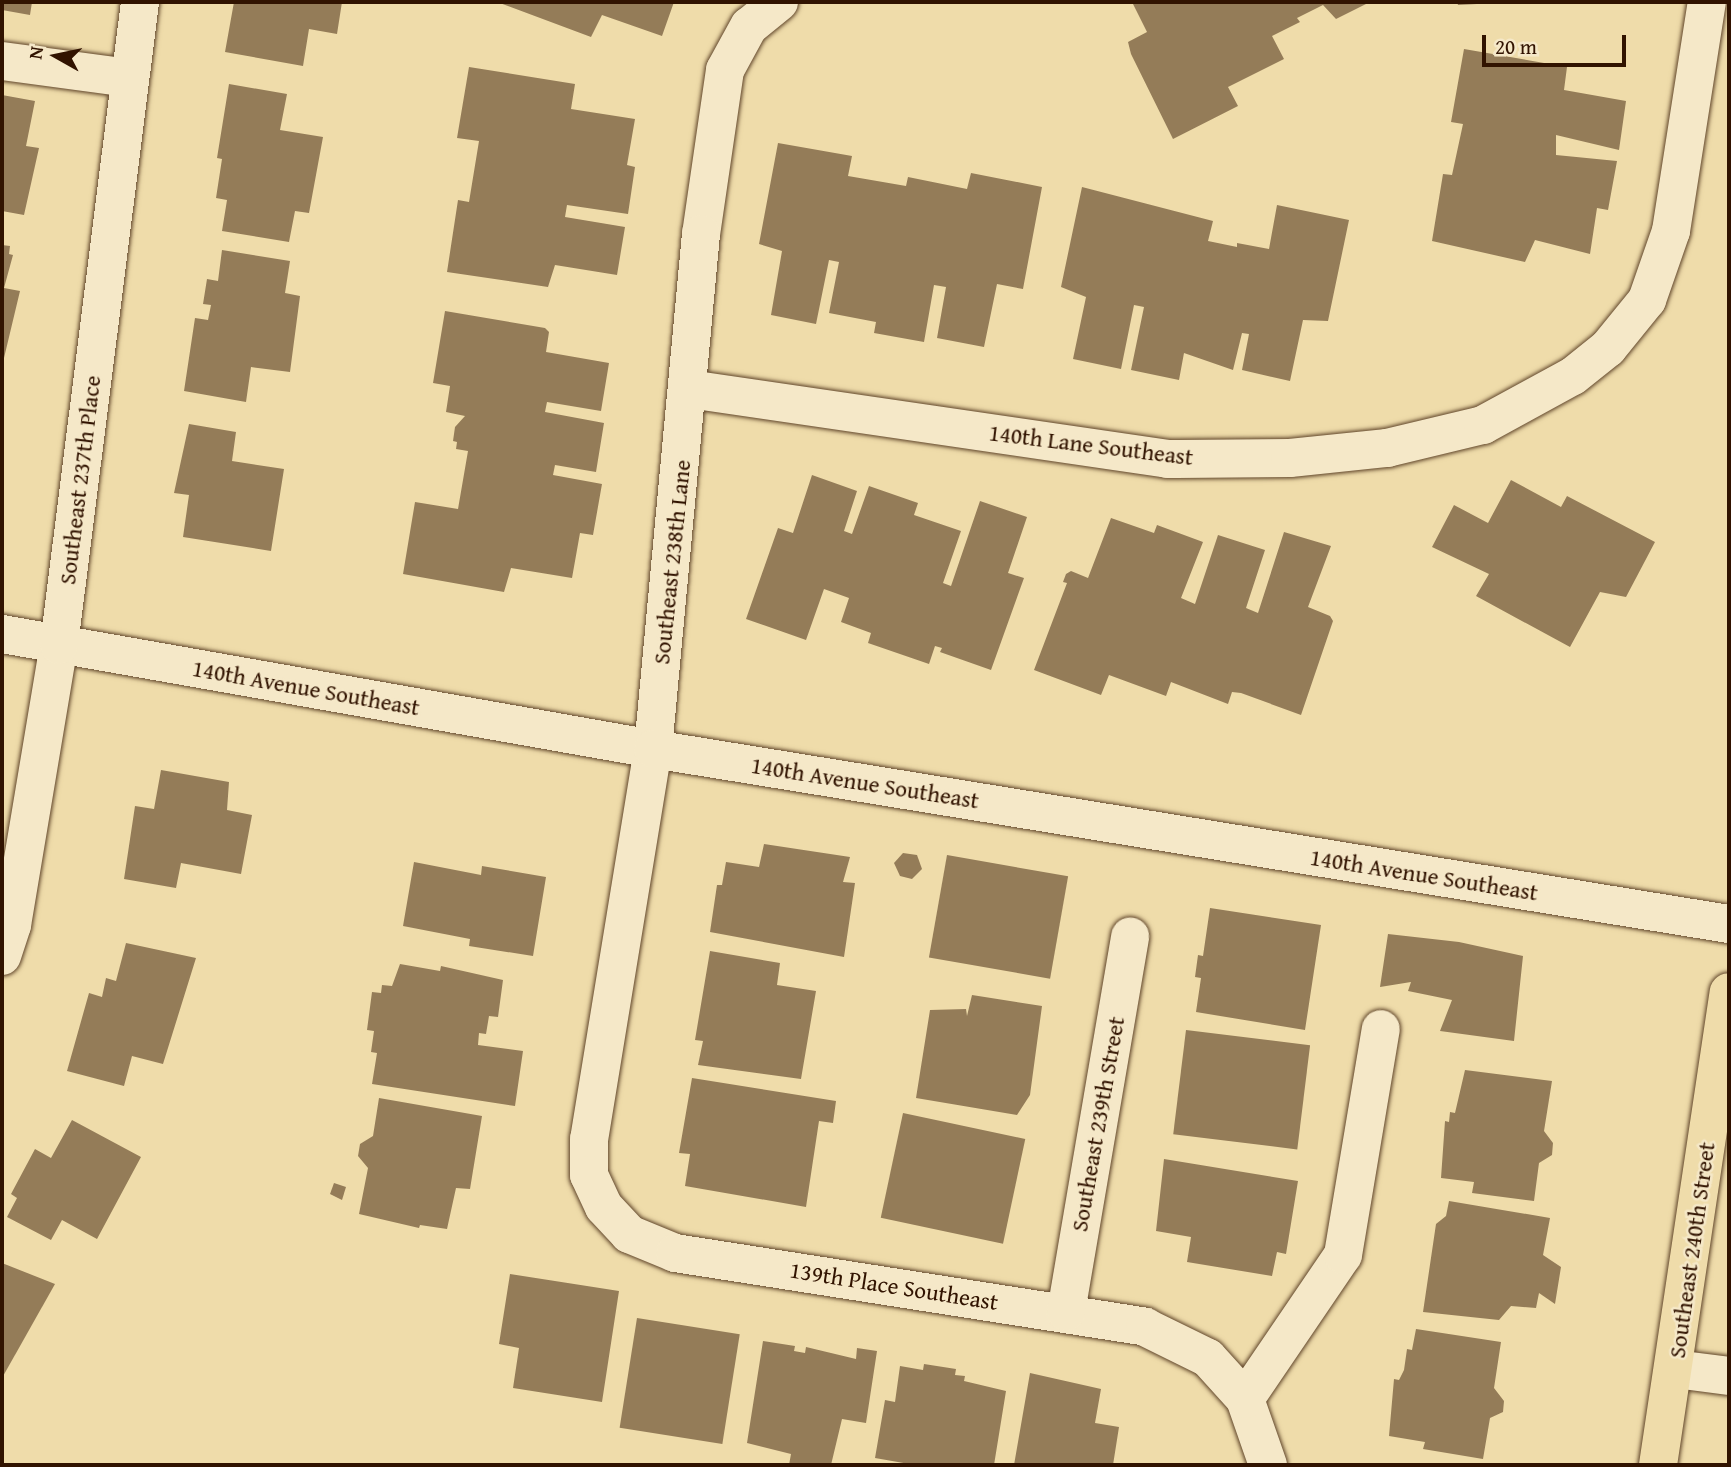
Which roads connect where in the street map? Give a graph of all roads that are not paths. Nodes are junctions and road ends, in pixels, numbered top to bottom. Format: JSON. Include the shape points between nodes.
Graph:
{"nodes":[{"id":1,"x":140,"y":2,"type":"edge"},
{"id":2,"x":779,"y":2,"type":"edge"},
{"id":3,"x":1707,"y":2,"type":"edge"},
{"id":4,"x":2,"y":61,"type":"edge"},
{"id":5,"x":130,"y":78,"type":"junction"},
{"id":6,"x":689,"y":389,"type":"junction"},
{"id":7,"x":2,"y":634,"type":"edge"},
{"id":8,"x":59,"y":646,"type":"junction"},
{"id":9,"x":653,"y":749,"type":"junction"},
{"id":10,"x":1729,"y":924,"type":"edge"},
{"id":11,"x":1130,"y":936,"type":"dead end"},
{"id":12,"x":2,"y":956,"type":"edge"},
{"id":13,"x":1729,"y":992,"type":"edge"},
{"id":14,"x":1381,"y":1029,"type":"dead end"},
{"id":15,"x":589,"y":1139,"type":"joint"},
{"id":16,"x":1066,"y":1312,"type":"junction"},
{"id":17,"x":1675,"y":1368,"type":"junction"},
{"id":18,"x":1729,"y":1376,"type":"edge"},
{"id":19,"x":1245,"y":1399,"type":"junction"},
{"id":20,"x":1268,"y":1465,"type":"edge"},
{"id":21,"x":1658,"y":1465,"type":"edge"}],
"edges":[{"from":1,"to":5,"type":"street","name":"Southeast 237th Place"},
{"from":2,"to":6,"type":"street","name":"Southeast 238th Lane","via":[[749,26],[725,70],[701,234]]},
{"from":3,"to":6,"type":"street","name":"140th Lane Southeast","via":[[1671,232],[1647,300],[1608,348],[1573,376],[1483,425],[1375,449],[1290,458],[1167,459]]},
{"from":4,"to":5,"type":"street"},
{"from":5,"to":8,"type":"street","name":"Southeast 237th Place"},
{"from":6,"to":9,"type":"street","name":"Southeast 238th Lane"},
{"from":7,"to":8,"type":"street","name":"140th Avenue Southeast"},
{"from":8,"to":9,"type":"street","name":"140th Avenue Southeast"},
{"from":8,"to":12,"type":"street","name":"Southeast 237th Place","via":[[12,925]]},
{"from":9,"to":10,"type":"street","name":"140th Avenue Southeast"},
{"from":9,"to":15,"type":"street","name":"Southeast 238th Lane"},
{"from":11,"to":16,"type":"street","name":"Southeast 239th Street"},
{"from":13,"to":17,"type":"main road","name":"Southeast 240th Street"},
{"from":14,"to":19,"type":"street","via":[[1343,1255]]},
{"from":15,"to":16,"type":"street","name":"139th Place Southeast","via":[[589,1175],[604,1206],[629,1234],[676,1253]]},
{"from":16,"to":19,"type":"street","name":"139th Place Southeast","via":[[1145,1327],[1208,1358]]},
{"from":17,"to":18,"type":"street"},
{"from":17,"to":21,"type":"main road","name":"Southeast 240th Street"},
{"from":19,"to":20,"type":"street"}]}
